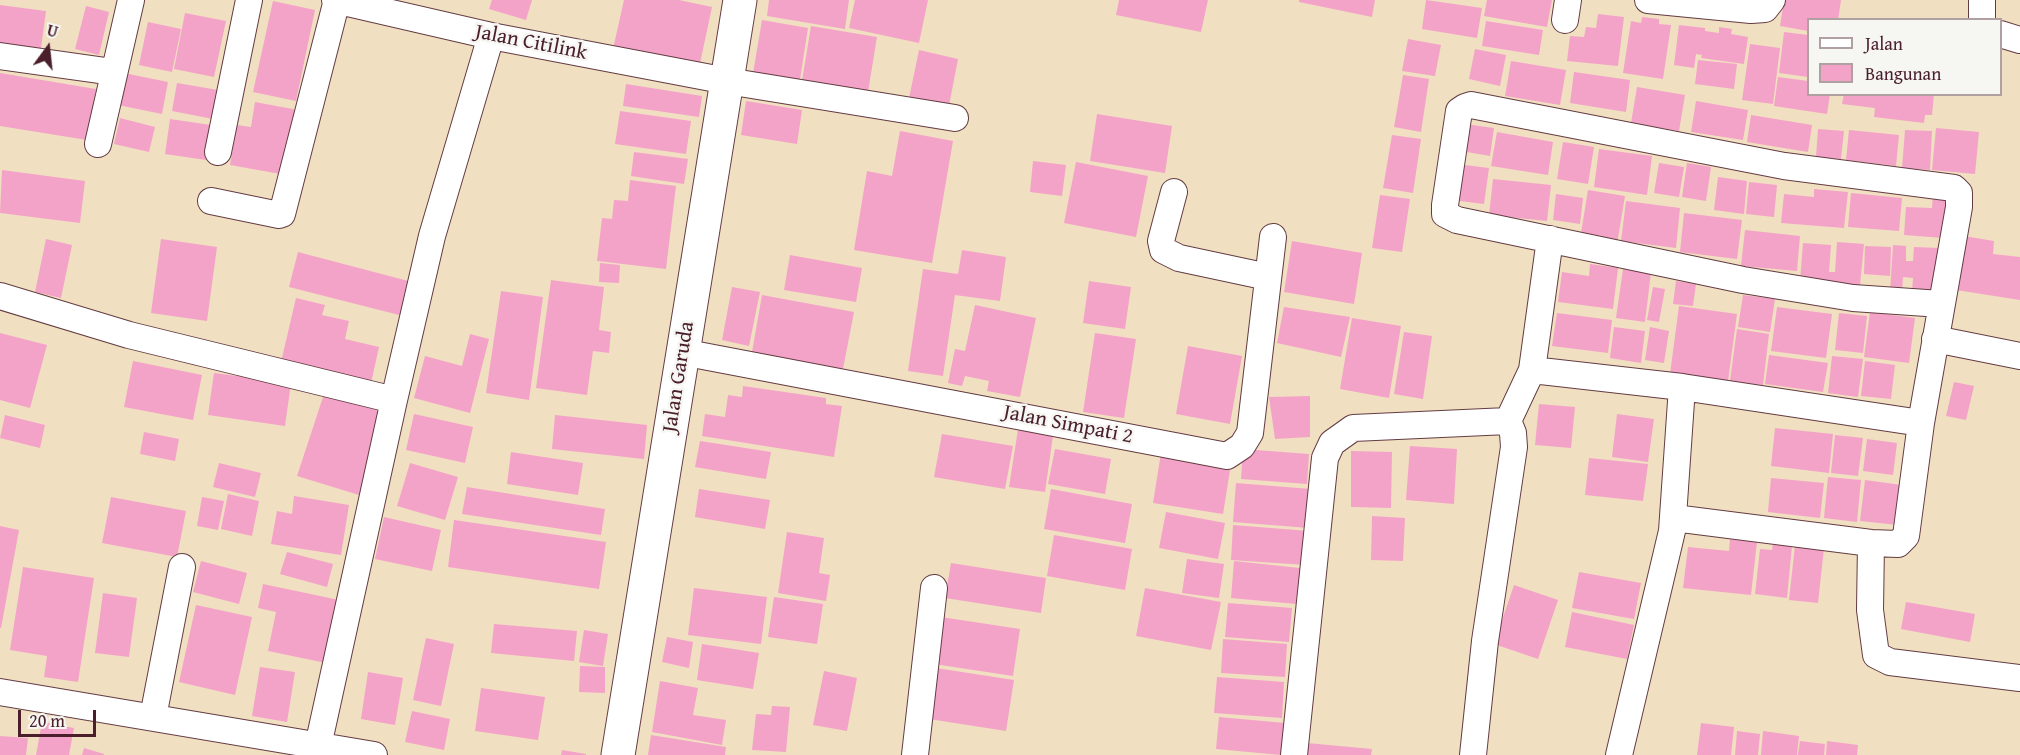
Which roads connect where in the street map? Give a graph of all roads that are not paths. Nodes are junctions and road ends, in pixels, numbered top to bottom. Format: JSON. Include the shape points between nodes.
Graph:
{"nodes":[{"id":1,"x":131,"y":0,"type":"edge"},
{"id":2,"x":249,"y":0,"type":"edge"},
{"id":3,"x":336,"y":0,"type":"edge"},
{"id":4,"x":740,"y":0,"type":"edge"},
{"id":5,"x":1648,"y":0,"type":"edge"},
{"id":6,"x":1772,"y":0,"type":"edge"},
{"id":7,"x":1982,"y":0,"type":"edge"},
{"id":8,"x":1982,"y":18,"type":"edge"},
{"id":9,"x":490,"y":36,"type":"junction"},
{"id":10,"x":0,"y":56,"type":"edge"},
{"id":11,"x":113,"y":72,"type":"junction"},
{"id":12,"x":727,"y":81,"type":"junction"},
{"id":13,"x":955,"y":118,"type":"dead end"},
{"id":14,"x":98,"y":144,"type":"dead end"},
{"id":15,"x":218,"y":152,"type":"dead end"},
{"id":16,"x":1174,"y":192,"type":"dead end"},
{"id":17,"x":211,"y":201,"type":"dead end"},
{"id":18,"x":1273,"y":237,"type":"dead end"},
{"id":19,"x":1550,"y":239,"type":"junction"},
{"id":20,"x":1268,"y":277,"type":"junction"},
{"id":21,"x":0,"y":296,"type":"edge"},
{"id":22,"x":1941,"y":304,"type":"junction"},
{"id":23,"x":1935,"y":339,"type":"junction"},
{"id":24,"x":682,"y":352,"type":"junction"},
{"id":25,"x":2020,"y":356,"type":"edge"},
{"id":26,"x":1532,"y":370,"type":"junction"},
{"id":27,"x":1682,"y":387,"type":"junction"},
{"id":28,"x":394,"y":400,"type":"junction"},
{"id":29,"x":1508,"y":421,"type":"junction"},
{"id":30,"x":1921,"y":423,"type":"junction"},
{"id":31,"x":1674,"y":518,"type":"junction"},
{"id":32,"x":1871,"y":543,"type":"junction"},
{"id":33,"x":182,"y":567,"type":"dead end"},
{"id":34,"x":934,"y":588,"type":"dead end"},
{"id":35,"x":2020,"y":678,"type":"edge"},
{"id":36,"x":0,"y":692,"type":"edge"},
{"id":37,"x":153,"y":717,"type":"junction"},
{"id":38,"x":318,"y":746,"type":"junction"},
{"id":39,"x":374,"y":755,"type":"edge"},
{"id":40,"x":618,"y":755,"type":"edge"},
{"id":41,"x":915,"y":755,"type":"edge"},
{"id":42,"x":1294,"y":755,"type":"edge"},
{"id":43,"x":1473,"y":755,"type":"edge"},
{"id":44,"x":1619,"y":755,"type":"edge"}],
"edges":[{"from":1,"to":11,"type":"street"},
{"from":2,"to":15,"type":"street"},
{"from":3,"to":9,"type":"street","name":"Jalan Citilink"},
{"from":3,"to":17,"type":"street","via":[[285,210],[279,215]]},
{"from":4,"to":12,"type":"street","name":"Jalan Garuda"},
{"from":5,"to":6,"type":"street","via":[[1751,10],[1765,9]]},
{"from":7,"to":8,"type":"street"},
{"from":9,"to":12,"type":"street","name":"Jalan Citilink"},
{"from":9,"to":28,"type":"street","via":[[432,236]]},
{"from":10,"to":11,"type":"street"},
{"from":11,"to":14,"type":"street"},
{"from":12,"to":13,"type":"street","name":"Jalan Citilink"},
{"from":12,"to":24,"type":"street","name":"Jalan Garuda"},
{"from":16,"to":20,"type":"street","via":[[1161,241],[1163,250],[1179,258]]},
{"from":18,"to":20,"type":"street","name":"Jalan Simpati 2"},
{"from":19,"to":22,"type":"street","via":[[1743,280],[1853,298]]},
{"from":19,"to":22,"type":"street","via":[[1457,220],[1445,214],[1459,111],[1471,105],[1784,166],[1954,188],[1959,194],[1959,207]]},
{"from":19,"to":26,"type":"street"},
{"from":20,"to":24,"type":"street","name":"Jalan Simpati 2","via":[[1250,433],[1242,446],[1227,456]]},
{"from":21,"to":28,"type":"street","via":[[129,335]]},
{"from":22,"to":23,"type":"street"},
{"from":23,"to":25,"type":"street"},
{"from":23,"to":30,"type":"street"},
{"from":24,"to":40,"type":"street","name":"Jalan Garuda"},
{"from":26,"to":27,"type":"street"},
{"from":26,"to":29,"type":"street"},
{"from":27,"to":30,"type":"street"},
{"from":27,"to":31,"type":"street"},
{"from":28,"to":38,"type":"street"},
{"from":29,"to":42,"type":"street","via":[[1353,428],[1332,443],[1325,458]]},
{"from":29,"to":43,"type":"street","via":[[1514,447],[1485,641]]},
{"from":30,"to":32,"type":"street","via":[[1906,536],[1898,544]]},
{"from":31,"to":32,"type":"street"},
{"from":31,"to":44,"type":"street"},
{"from":32,"to":35,"type":"street","via":[[1870,610],[1876,655],[1890,662]]},
{"from":33,"to":37,"type":"street"},
{"from":34,"to":41,"type":"street"},
{"from":36,"to":37,"type":"street"},
{"from":37,"to":38,"type":"street"},
{"from":38,"to":39,"type":"street"}]}
